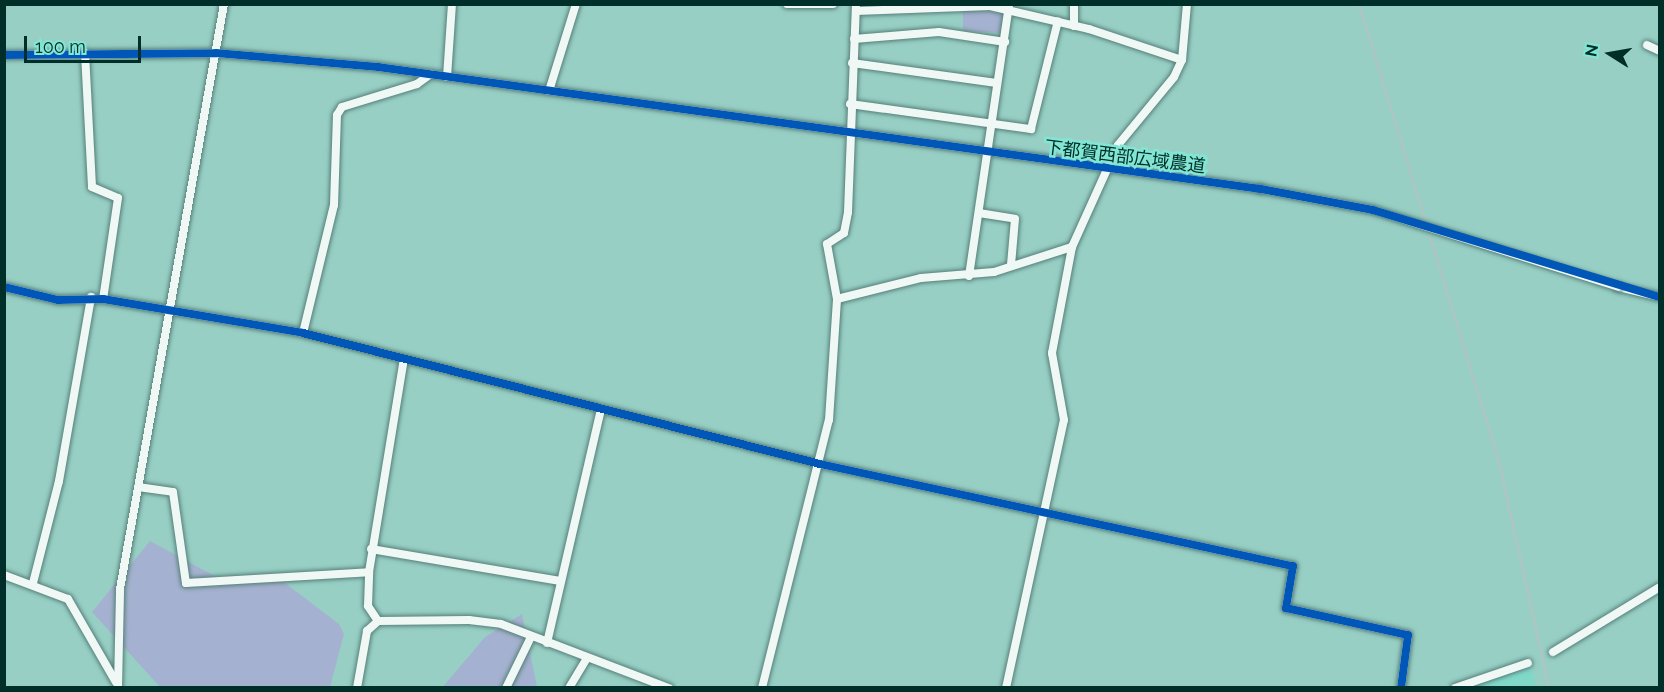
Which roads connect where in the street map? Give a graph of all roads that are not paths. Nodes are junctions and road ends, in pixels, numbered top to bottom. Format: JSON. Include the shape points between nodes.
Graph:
{"nodes":[{"id":1,"x":224,"y":4,"type":"edge"},
{"id":2,"x":452,"y":4,"type":"edge"},
{"id":3,"x":576,"y":4,"type":"edge"},
{"id":4,"x":787,"y":4,"type":"edge"},
{"id":5,"x":833,"y":4,"type":"edge"},
{"id":6,"x":1074,"y":4,"type":"edge"},
{"id":7,"x":1187,"y":4,"type":"edge"},
{"id":8,"x":967,"y":5,"type":"edge"},
{"id":9,"x":925,"y":7,"type":"edge"},
{"id":10,"x":1009,"y":7,"type":"edge"},
{"id":11,"x":856,"y":8,"type":"edge"},
{"id":12,"x":1058,"y":21,"type":"junction"},
{"id":13,"x":1074,"y":26,"type":"junction"},
{"id":14,"x":854,"y":39,"type":"junction"},
{"id":15,"x":1005,"y":42,"type":"junction"},
{"id":16,"x":1647,"y":45,"type":"dead end"},
{"id":17,"x":1659,"y":51,"type":"edge"},
{"id":18,"x":216,"y":52,"type":"junction"},
{"id":19,"x":85,"y":53,"type":"junction"},
{"id":20,"x":4,"y":55,"type":"edge"},
{"id":21,"x":1182,"y":60,"type":"junction"},
{"id":22,"x":852,"y":63,"type":"junction"},
{"id":23,"x":431,"y":74,"type":"junction"},
{"id":24,"x":447,"y":77,"type":"junction"},
{"id":25,"x":997,"y":83,"type":"junction"},
{"id":26,"x":549,"y":91,"type":"junction"},
{"id":27,"x":850,"y":104,"type":"junction"},
{"id":28,"x":991,"y":123,"type":"junction"},
{"id":29,"x":849,"y":133,"type":"junction"},
{"id":30,"x":986,"y":153,"type":"junction"},
{"id":31,"x":1105,"y":169,"type":"junction"},
{"id":32,"x":979,"y":213,"type":"junction"},
{"id":33,"x":1072,"y":248,"type":"junction"},
{"id":34,"x":1011,"y":265,"type":"junction"},
{"id":35,"x":969,"y":276,"type":"junction"},
{"id":36,"x":4,"y":287,"type":"edge"},
{"id":37,"x":91,"y":297,"type":"junction"},
{"id":38,"x":1659,"y":297,"type":"edge"},
{"id":39,"x":103,"y":299,"type":"junction"},
{"id":40,"x":837,"y":299,"type":"junction"},
{"id":41,"x":169,"y":310,"type":"junction"},
{"id":42,"x":303,"y":333,"type":"junction"},
{"id":43,"x":404,"y":358,"type":"junction"},
{"id":44,"x":601,"y":410,"type":"junction"},
{"id":45,"x":820,"y":464,"type":"junction"},
{"id":46,"x":138,"y":487,"type":"junction"},
{"id":47,"x":1047,"y":510,"type":"junction"},
{"id":48,"x":371,"y":549,"type":"junction"},
{"id":49,"x":369,"y":572,"type":"junction"},
{"id":50,"x":4,"y":575,"type":"edge"},
{"id":51,"x":560,"y":581,"type":"junction"},
{"id":52,"x":33,"y":583,"type":"junction"},
{"id":53,"x":1659,"y":587,"type":"edge"},
{"id":54,"x":378,"y":621,"type":"junction"},
{"id":55,"x":531,"y":637,"type":"junction"},
{"id":56,"x":547,"y":643,"type":"junction"},
{"id":57,"x":1553,"y":652,"type":"dead end"},
{"id":58,"x":586,"y":660,"type":"junction"},
{"id":59,"x":1528,"y":663,"type":"dead end"},
{"id":60,"x":117,"y":685,"type":"edge"},
{"id":61,"x":357,"y":687,"type":"edge"},
{"id":62,"x":506,"y":687,"type":"edge"},
{"id":63,"x":569,"y":687,"type":"edge"},
{"id":64,"x":669,"y":687,"type":"edge"},
{"id":65,"x":762,"y":687,"type":"edge"},
{"id":66,"x":1006,"y":687,"type":"edge"},
{"id":67,"x":1401,"y":687,"type":"edge"},
{"id":68,"x":1455,"y":687,"type":"edge"}],
"edges":[{"from":1,"to":18,"type":"street"},
{"from":2,"to":24,"type":"street"},
{"from":3,"to":26,"type":"street"},
{"from":4,"to":5,"type":"street"},
{"from":6,"to":13,"type":"street"},
{"from":7,"to":21,"type":"street"},
{"from":8,"to":9,"type":"street"},
{"from":8,"to":10,"type":"street"},
{"from":9,"to":11,"type":"street"},
{"from":10,"to":12,"type":"street"},
{"from":10,"to":15,"type":"street"},
{"from":11,"to":14,"type":"street"},
{"from":12,"to":13,"type":"street"},
{"from":12,"to":28,"type":"street","via":[[1031,129]]},
{"from":13,"to":21,"type":"street"},
{"from":14,"to":15,"type":"street","via":[[939,32]]},
{"from":14,"to":22,"type":"street"},
{"from":15,"to":25,"type":"street"},
{"from":16,"to":17,"type":"street"},
{"from":18,"to":19,"type":"street","name":"下都賀西部広域農道"},
{"from":18,"to":23,"type":"street","name":"下都賀西部広域農道"},
{"from":18,"to":41,"type":"street"},
{"from":19,"to":20,"type":"street","name":"下都賀西部広域農道"},
{"from":19,"to":39,"type":"street","via":[[92,188],[118,198]]},
{"from":21,"to":31,"type":"street"},
{"from":22,"to":25,"type":"street"},
{"from":22,"to":27,"type":"street"},
{"from":23,"to":24,"type":"street","name":"下都賀西部広域農道"},
{"from":23,"to":42,"type":"street","via":[[417,84],[342,107],[337,115],[334,205]]},
{"from":24,"to":26,"type":"street","name":"下都賀西部広域農道"},
{"from":25,"to":28,"type":"street"},
{"from":26,"to":29,"type":"street","name":"下都賀西部広域農道"},
{"from":27,"to":28,"type":"street"},
{"from":27,"to":29,"type":"street"},
{"from":28,"to":30,"type":"street"},
{"from":29,"to":30,"type":"street","name":"下都賀西部広域農道"},
{"from":29,"to":40,"type":"street","via":[[844,232],[827,244]]},
{"from":30,"to":31,"type":"street","name":"下都賀西部広域農道"},
{"from":30,"to":32,"type":"street"},
{"from":31,"to":33,"type":"street"},
{"from":31,"to":38,"type":"street","name":"下都賀西部広域農道","bridge":true,"via":[[1261,189],[1365,208]]},
{"from":32,"to":34,"type":"street","via":[[1015,219]]},
{"from":32,"to":35,"type":"street"},
{"from":33,"to":34,"type":"street"},
{"from":33,"to":47,"type":"street","via":[[1053,340],[1064,420]]},
{"from":34,"to":35,"type":"street"},
{"from":35,"to":40,"type":"street","via":[[921,278]]},
{"from":36,"to":37,"type":"street","via":[[58,300]]},
{"from":37,"to":39,"type":"street"},
{"from":37,"to":52,"type":"street","via":[[59,481]]},
{"from":39,"to":41,"type":"street"},
{"from":40,"to":45,"type":"street","via":[[829,420]]},
{"from":41,"to":42,"type":"street"},
{"from":41,"to":46,"type":"street"},
{"from":42,"to":43,"type":"street"},
{"from":43,"to":44,"type":"street"},
{"from":43,"to":48,"type":"street"},
{"from":44,"to":45,"type":"street"},
{"from":44,"to":51,"type":"street"},
{"from":45,"to":47,"type":"street"},
{"from":45,"to":65,"type":"street"},
{"from":46,"to":49,"type":"street","via":[[173,492],[186,583]]},
{"from":46,"to":60,"type":"street","via":[[120,589]]},
{"from":47,"to":66,"type":"street"},
{"from":47,"to":67,"type":"street","via":[[1293,566],[1286,608],[1408,635]]},
{"from":48,"to":49,"type":"street"},
{"from":48,"to":51,"type":"street"},
{"from":49,"to":54,"type":"street","via":[[368,606]]},
{"from":50,"to":52,"type":"street"},
{"from":51,"to":56,"type":"street"},
{"from":52,"to":60,"type":"street","via":[[68,599],[80,612],[95,652]]},
{"from":53,"to":57,"type":"street"},
{"from":54,"to":55,"type":"street","via":[[469,620]]},
{"from":54,"to":61,"type":"street","via":[[368,631]]},
{"from":55,"to":56,"type":"street"},
{"from":55,"to":62,"type":"street"},
{"from":56,"to":58,"type":"street"},
{"from":58,"to":63,"type":"street"},
{"from":58,"to":64,"type":"street"},
{"from":59,"to":68,"type":"street"}]}
